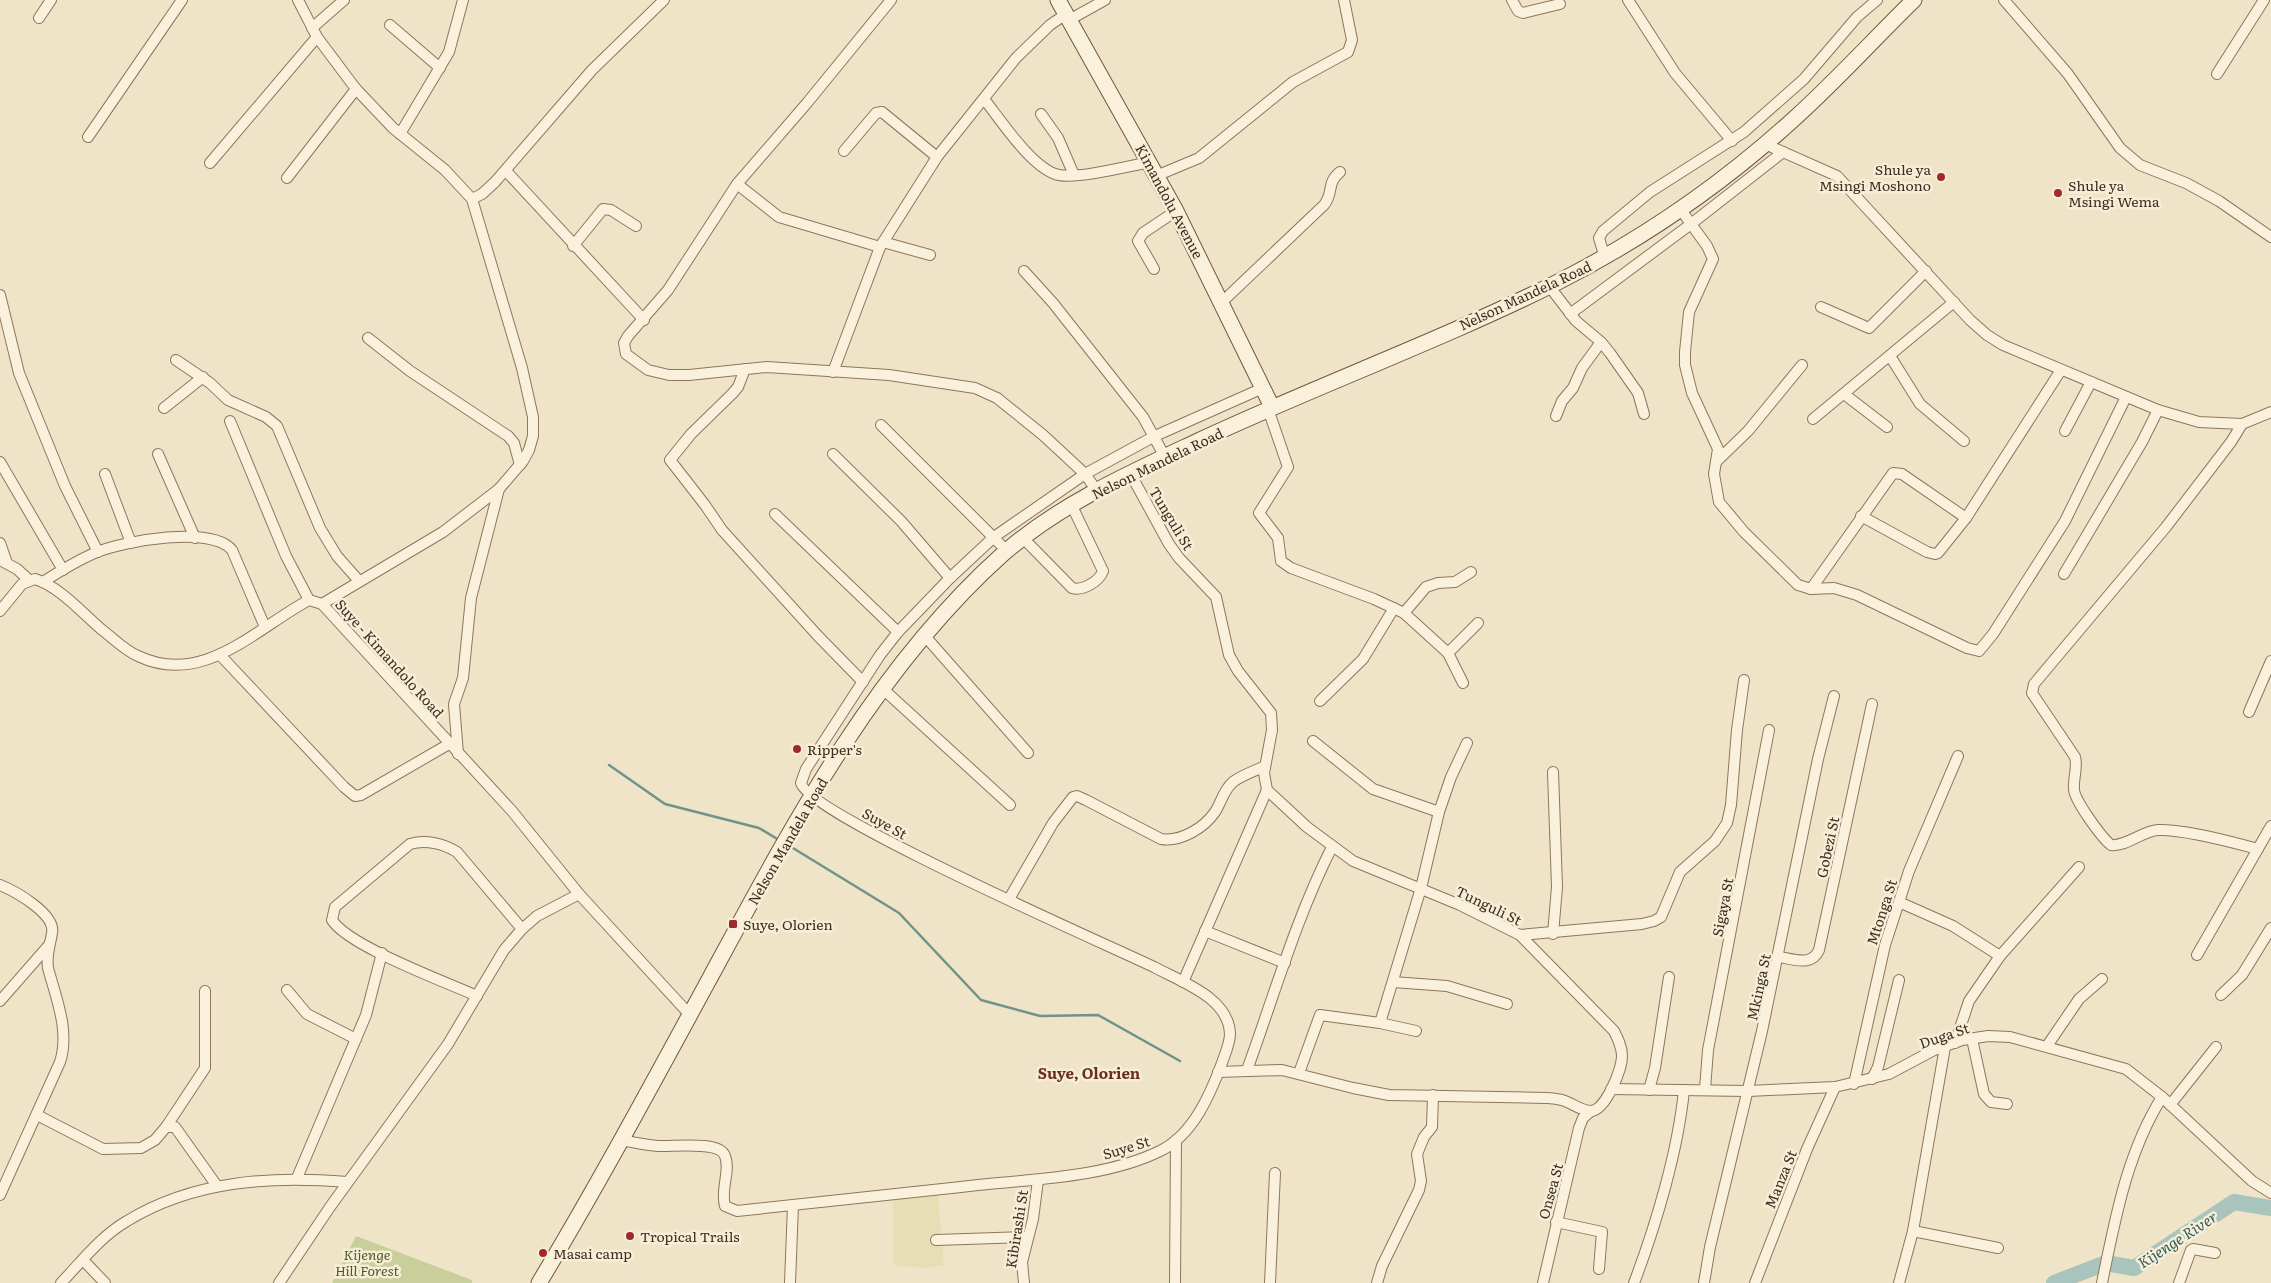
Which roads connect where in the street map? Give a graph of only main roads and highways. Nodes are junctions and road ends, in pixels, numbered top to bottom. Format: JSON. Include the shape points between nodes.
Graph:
{"nodes":[{"id":1,"x":1058,"y":0,"type":"edge"},
{"id":2,"x":1914,"y":0,"type":"edge"},
{"id":3,"x":1270,"y":408,"type":"junction"},
{"id":4,"x":539,"y":1283,"type":"edge"}],
"edges":[{"from":1,"to":3,"type":"main road","name":"Kimandolu Avenue","via":[[1176,210],[1214,284]]},
{"from":2,"to":3,"type":"main road","name":"Nelson Mandela Road","via":[[1827,88],[1765,144],[1681,210],[1605,258],[1549,286]]},
{"from":3,"to":4,"type":"main road","name":"Nelson Mandela Road","via":[[1130,473],[1072,506],[1007,551],[924,635],[882,689],[794,825]]}]}
